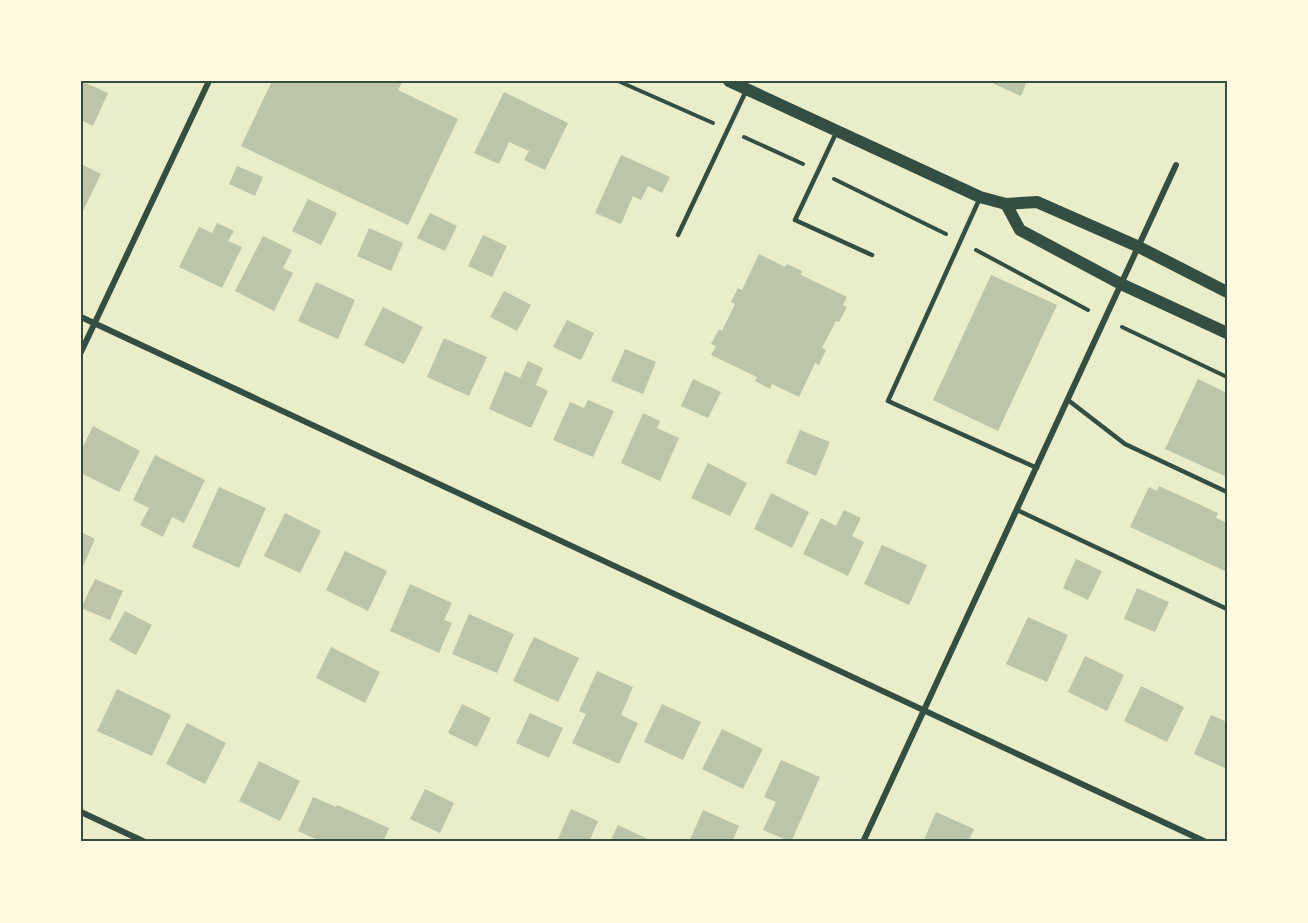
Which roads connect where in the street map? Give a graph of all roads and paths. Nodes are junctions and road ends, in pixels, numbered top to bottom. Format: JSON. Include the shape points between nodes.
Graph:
{"nodes":[{"id":1,"x":209,"y":81,"type":"edge"},
{"id":2,"x":618,"y":81,"type":"edge"},
{"id":3,"x":729,"y":81,"type":"edge"},
{"id":4,"x":747,"y":89,"type":"junction"},
{"id":5,"x":728,"y":129,"type":"junction"},
{"id":6,"x":837,"y":131,"type":"junction"},
{"id":7,"x":1176,"y":165,"type":"dead end"},
{"id":8,"x":817,"y":171,"type":"junction"},
{"id":9,"x":981,"y":197,"type":"junction"},
{"id":10,"x":1006,"y":204,"type":"junction"},
{"id":11,"x":678,"y":236,"type":"dead end"},
{"id":12,"x":960,"y":242,"type":"junction"},
{"id":13,"x":1137,"y":246,"type":"junction"},
{"id":14,"x":872,"y":255,"type":"dead end"},
{"id":15,"x":1121,"y":284,"type":"junction"},
{"id":16,"x":1227,"y":292,"type":"edge"},
{"id":17,"x":1076,"y":304,"type":"dead end"},
{"id":18,"x":81,"y":318,"type":"edge"},
{"id":19,"x":94,"y":324,"type":"junction"},
{"id":20,"x":1132,"y":333,"type":"dead end"},
{"id":21,"x":1227,"y":333,"type":"edge"},
{"id":22,"x":81,"y":352,"type":"edge"},
{"id":23,"x":1227,"y":377,"type":"edge"},
{"id":24,"x":1068,"y":400,"type":"junction"},
{"id":25,"x":1037,"y":468,"type":"junction"},
{"id":26,"x":1227,"y":492,"type":"edge"},
{"id":27,"x":1017,"y":510,"type":"junction"},
{"id":28,"x":1227,"y":609,"type":"edge"},
{"id":29,"x":924,"y":711,"type":"junction"},
{"id":30,"x":81,"y":812,"type":"edge"},
{"id":31,"x":145,"y":842,"type":"edge"},
{"id":32,"x":863,"y":842,"type":"edge"},
{"id":33,"x":1206,"y":842,"type":"edge"}],
"edges":[{"from":1,"to":19,"type":"street"},
{"from":2,"to":5,"type":"path"},
{"from":3,"to":4,"type":"main road"},
{"from":4,"to":5,"type":"lane"},
{"from":4,"to":6,"type":"main road"},
{"from":5,"to":8,"type":"path"},
{"from":5,"to":11,"type":"lane"},
{"from":6,"to":8,"type":"lane"},
{"from":6,"to":9,"type":"main road"},
{"from":7,"to":13,"type":"street"},
{"from":8,"to":12,"type":"path"},
{"from":8,"to":14,"type":"lane","via":[[795,220]]},
{"from":9,"to":10,"type":"main road"},
{"from":9,"to":12,"type":"lane"},
{"from":10,"to":13,"type":"main road","via":[[1037,202]]},
{"from":10,"to":15,"type":"main road","via":[[1020,230]]},
{"from":12,"to":17,"type":"path"},
{"from":12,"to":25,"type":"lane","via":[[888,401]]},
{"from":13,"to":15,"type":"street"},
{"from":13,"to":16,"type":"main road"},
{"from":15,"to":21,"type":"main road"},
{"from":15,"to":24,"type":"street"},
{"from":18,"to":19,"type":"street"},
{"from":19,"to":22,"type":"street"},
{"from":19,"to":29,"type":"street"},
{"from":20,"to":23,"type":"path"},
{"from":24,"to":25,"type":"street"},
{"from":24,"to":26,"type":"lane","via":[[1125,444]]},
{"from":25,"to":27,"type":"street"},
{"from":27,"to":28,"type":"lane"},
{"from":27,"to":29,"type":"street"},
{"from":29,"to":32,"type":"street"},
{"from":29,"to":33,"type":"street"},
{"from":30,"to":31,"type":"street"}]}
